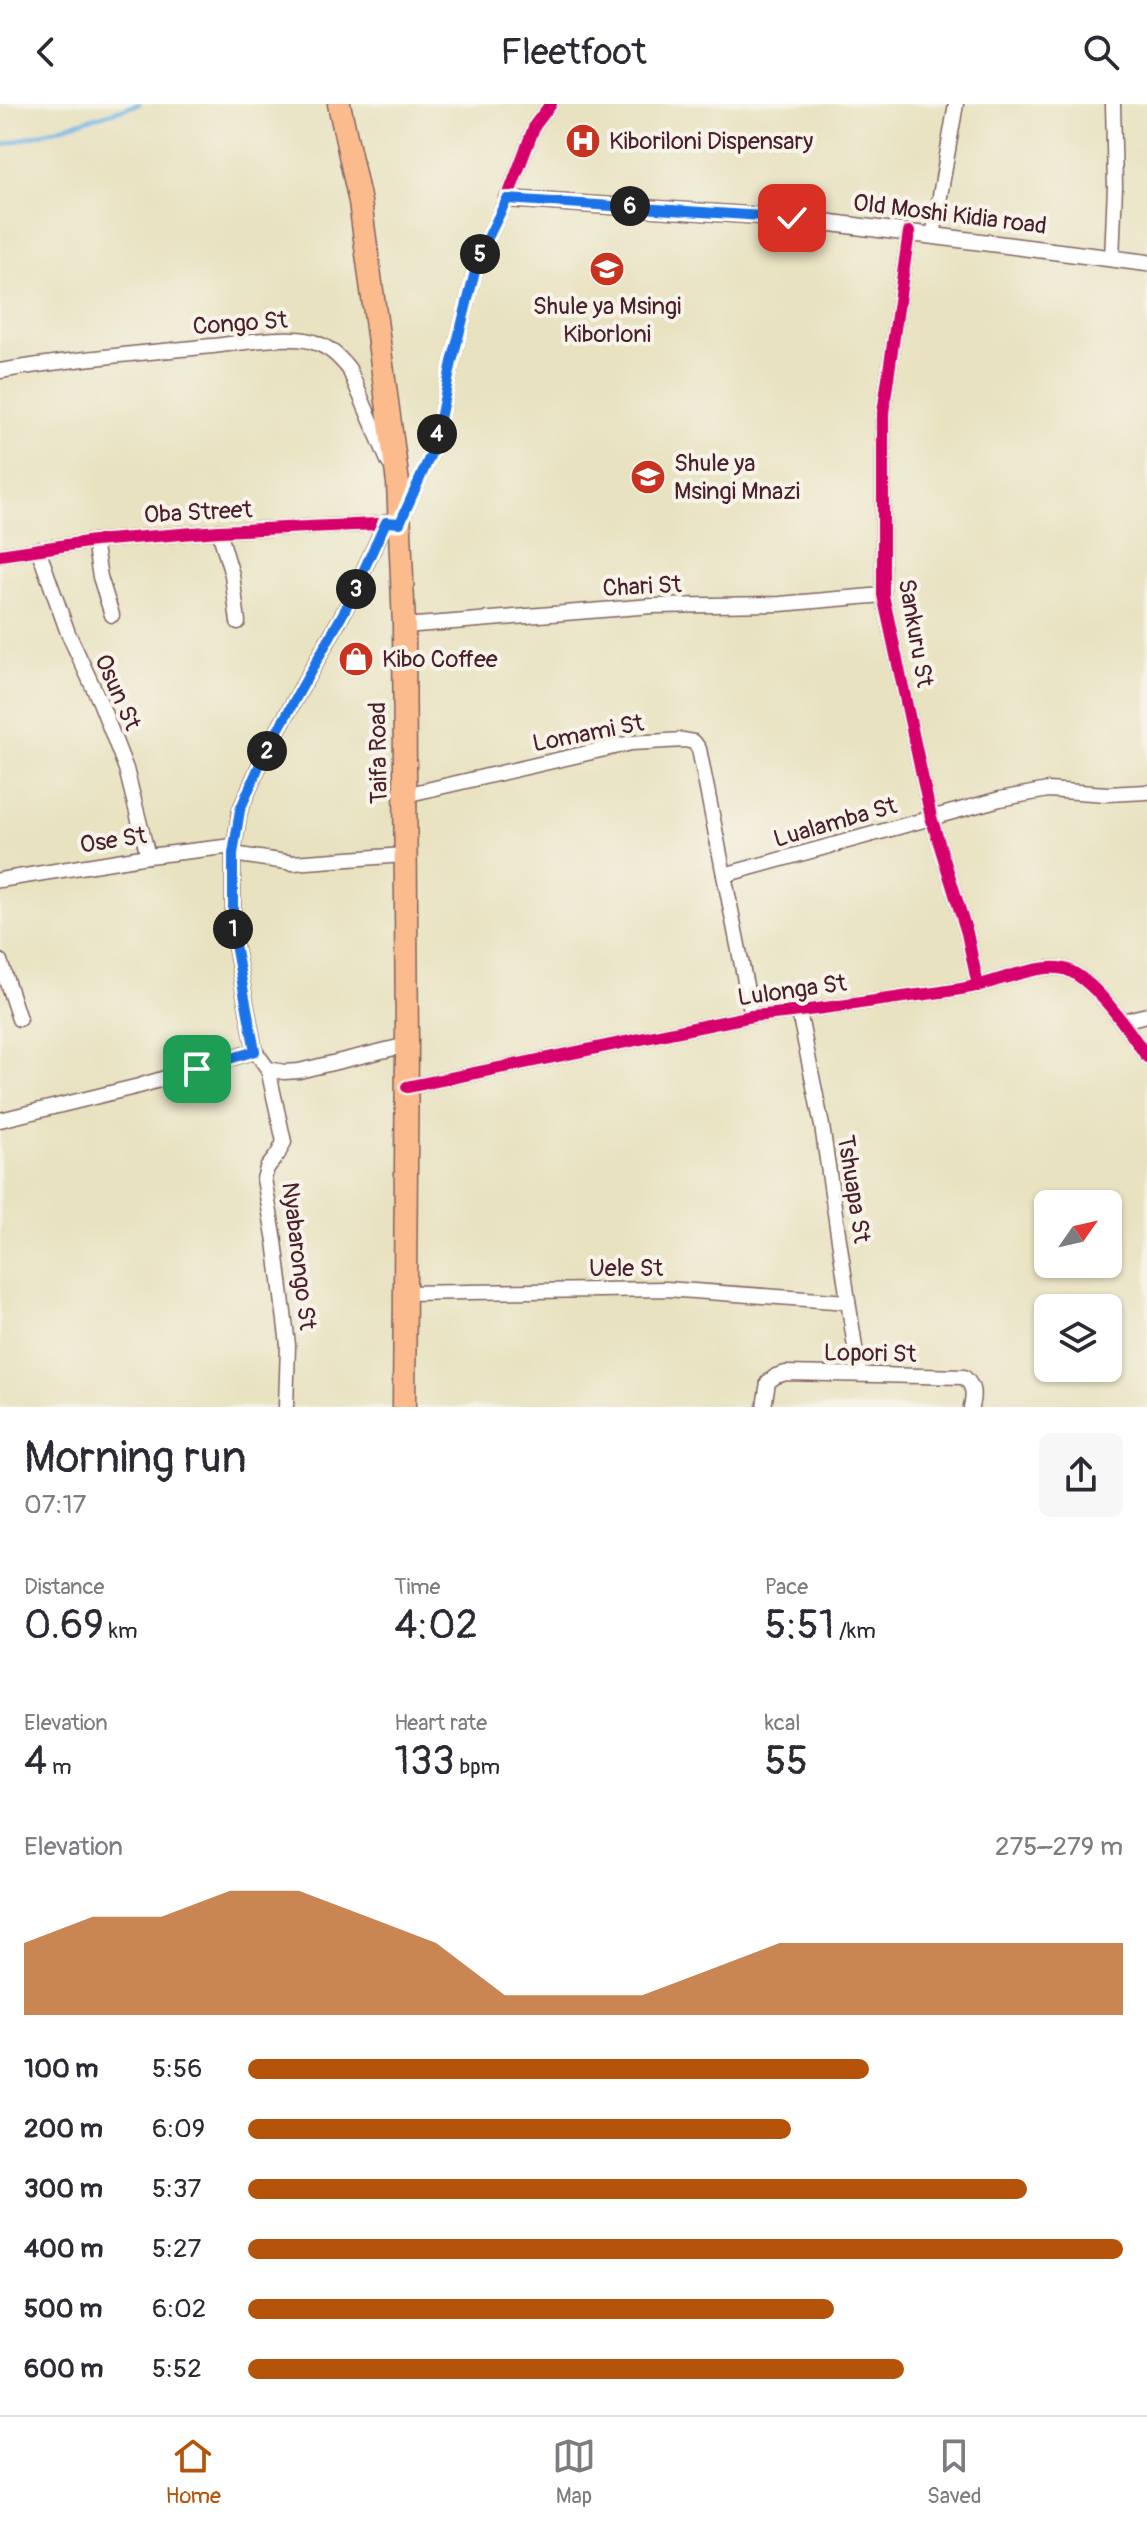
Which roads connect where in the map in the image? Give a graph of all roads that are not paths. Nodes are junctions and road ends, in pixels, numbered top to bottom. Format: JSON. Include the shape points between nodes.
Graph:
{"nodes":[{"id":1,"x":339,"y":104,"type":"edge"},
{"id":2,"x":551,"y":104,"type":"edge"},
{"id":3,"x":956,"y":104,"type":"edge"},
{"id":4,"x":1113,"y":104,"type":"edge"},
{"id":5,"x":507,"y":199,"type":"junction"},
{"id":6,"x":909,"y":232,"type":"junction"},
{"id":7,"x":933,"y":236,"type":"junction"},
{"id":8,"x":1112,"y":259,"type":"junction"},
{"id":9,"x":1147,"y":263,"type":"edge"},
{"id":10,"x":0,"y":371,"type":"edge"},
{"id":11,"x":398,"y":483,"type":"junction"},
{"id":12,"x":393,"y":523,"type":"junction"},
{"id":13,"x":219,"y":531,"type":"junction"},
{"id":14,"x":94,"y":541,"type":"junction"},
{"id":15,"x":38,"y":549,"type":"junction"},
{"id":16,"x":0,"y":555,"type":"edge"},
{"id":17,"x":883,"y":595,"type":"junction"},
{"id":18,"x":112,"y":615,"type":"dead end"},
{"id":19,"x":238,"y":622,"type":"dead end"},
{"id":20,"x":404,"y":626,"type":"junction"},
{"id":21,"x":1147,"y":792,"type":"edge"},
{"id":22,"x":405,"y":795,"type":"junction"},
{"id":23,"x":931,"y":817,"type":"junction"},
{"id":24,"x":233,"y":850,"type":"junction"},
{"id":25,"x":404,"y":855,"type":"junction"},
{"id":26,"x":148,"y":856,"type":"junction"},
{"id":27,"x":724,"y":875,"type":"junction"},
{"id":28,"x":0,"y":880,"type":"edge"},
{"id":29,"x":0,"y":961,"type":"edge"},
{"id":30,"x":978,"y":986,"type":"junction"},
{"id":31,"x":799,"y":1012,"type":"junction"},
{"id":32,"x":1147,"y":1015,"type":"edge"},
{"id":33,"x":752,"y":1016,"type":"junction"},
{"id":34,"x":19,"y":1019,"type":"dead end"},
{"id":35,"x":1122,"y":1021,"type":"junction"},
{"id":36,"x":407,"y":1045,"type":"junction"},
{"id":37,"x":255,"y":1051,"type":"junction"},
{"id":38,"x":1147,"y":1057,"type":"edge"},
{"id":39,"x":268,"y":1069,"type":"junction"},
{"id":40,"x":407,"y":1087,"type":"junction"},
{"id":41,"x":0,"y":1120,"type":"edge"},
{"id":42,"x":404,"y":1293,"type":"junction"},
{"id":43,"x":848,"y":1302,"type":"junction"},
{"id":44,"x":859,"y":1374,"type":"junction"},
{"id":45,"x":286,"y":1407,"type":"edge"},
{"id":46,"x":404,"y":1407,"type":"edge"},
{"id":47,"x":764,"y":1407,"type":"edge"},
{"id":48,"x":971,"y":1407,"type":"edge"}],
"edges":[{"from":1,"to":11,"type":"highway","name":"Taifa Road","via":[[360,202]]},
{"from":2,"to":5,"type":"street","name":"Nyabarongo St","via":[[535,125]]},
{"from":3,"to":7,"type":"street"},
{"from":4,"to":8,"type":"street"},
{"from":5,"to":6,"type":"street","name":"Old Moshi Kidia road","via":[[792,218]]},
{"from":5,"to":12,"type":"street","name":"Nyabarongo St","via":[[479,256],[434,447]]},
{"from":6,"to":7,"type":"street","name":"Old Moshi Kidia road"},
{"from":6,"to":17,"type":"street","name":"Sankuru St","via":[[883,413]]},
{"from":7,"to":8,"type":"street","name":"Old Moshi Kidia road"},
{"from":8,"to":9,"type":"street","name":"Old Moshi Kidia road"},
{"from":10,"to":11,"type":"street","name":"Congo St","via":[[196,347],[307,340],[326,346],[349,369]]},
{"from":11,"to":12,"type":"highway","name":"Taifa Road"},
{"from":12,"to":13,"type":"street","name":"Oba Street"},
{"from":12,"to":20,"type":"highway","name":"Taifa Road"},
{"from":12,"to":24,"type":"street","name":"Nyabarongo St","via":[[263,757],[240,810]]},
{"from":13,"to":14,"type":"street","name":"Oba Street"},
{"from":13,"to":19,"type":"street"},
{"from":14,"to":15,"type":"street","name":"Oba Street"},
{"from":14,"to":18,"type":"street"},
{"from":15,"to":16,"type":"street","name":"Oba Street"},
{"from":15,"to":26,"type":"street","name":"Osun St","via":[[126,769]]},
{"from":17,"to":20,"type":"street","name":"Chari St"},
{"from":17,"to":23,"type":"street","name":"Sankuru St"},
{"from":20,"to":22,"type":"highway","name":"Taifa Road"},
{"from":21,"to":23,"type":"street","name":"Lualamba St","via":[[1048,790]]},
{"from":22,"to":25,"type":"highway","name":"Taifa Road"},
{"from":22,"to":27,"type":"street","name":"Lomami St","via":[[631,743],[694,742]]},
{"from":23,"to":27,"type":"street","name":"Lualamba St"},
{"from":23,"to":30,"type":"street","name":"Sankuru St"},
{"from":24,"to":25,"type":"street","name":"Ose St","via":[[293,863]]},
{"from":24,"to":26,"type":"street","name":"Ose St"},
{"from":24,"to":37,"type":"street","name":"Nyabarongo St","via":[[233,934]]},
{"from":25,"to":36,"type":"highway","name":"Taifa Road"},
{"from":26,"to":28,"type":"street","name":"Ose St"},
{"from":27,"to":33,"type":"street","name":"Lomami St"},
{"from":29,"to":34,"type":"street"},
{"from":30,"to":31,"type":"street","name":"Lulonga St"},
{"from":30,"to":35,"type":"street","name":"Lulonga St","via":[[1027,971],[1061,968],[1090,986]]},
{"from":31,"to":33,"type":"street","name":"Lulonga St"},
{"from":31,"to":43,"type":"street","name":"Tshuapa St"},
{"from":32,"to":35,"type":"street"},
{"from":33,"to":40,"type":"street","name":"Lulonga St"},
{"from":35,"to":38,"type":"street","name":"Lulonga St"},
{"from":36,"to":39,"type":"street","via":[[299,1071]]},
{"from":36,"to":40,"type":"highway","name":"Taifa Road"},
{"from":37,"to":39,"type":"street","name":"Nyabarongo St"},
{"from":37,"to":41,"type":"street"},
{"from":39,"to":45,"type":"street","name":"Nyabarongo St","via":[[284,1142],[264,1179],[288,1345]]},
{"from":40,"to":42,"type":"highway","name":"Taifa Road"},
{"from":42,"to":43,"type":"street","name":"Uele St","via":[[666,1289]]},
{"from":42,"to":46,"type":"highway","name":"Taifa Road"},
{"from":43,"to":44,"type":"street","name":"Tshuapa St"},
{"from":44,"to":47,"type":"street","name":"Lopori St","via":[[776,1376],[768,1382]]},
{"from":44,"to":48,"type":"street","name":"Lopori St","via":[[964,1377],[974,1394]]}]}
